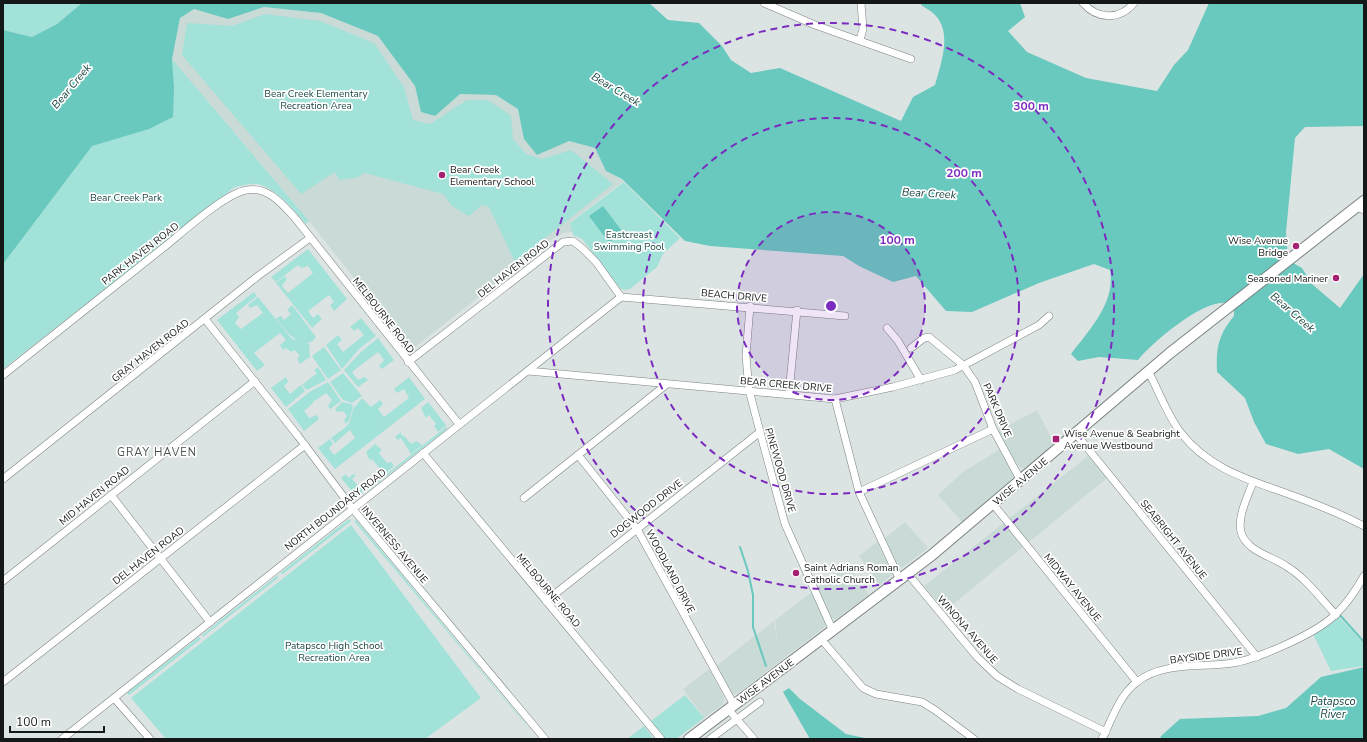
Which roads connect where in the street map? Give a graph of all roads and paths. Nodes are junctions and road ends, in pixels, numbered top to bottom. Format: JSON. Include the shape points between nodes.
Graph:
{"nodes":[{"id":1,"x":764,"y":3,"type":"edge"},
{"id":2,"x":861,"y":3,"type":"edge"},
{"id":3,"x":1083,"y":3,"type":"edge"},
{"id":4,"x":1134,"y":3,"type":"edge"},
{"id":5,"x":860,"y":40,"type":"junction"},
{"id":6,"x":911,"y":59,"type":"dead end"},
{"id":7,"x":1362,"y":206,"type":"edge"},
{"id":8,"x":295,"y":218,"type":"joint"},
{"id":9,"x":310,"y":238,"type":"junction"},
{"id":10,"x":622,"y":297,"type":"junction"},
{"id":11,"x":750,"y":306,"type":"junction"},
{"id":12,"x":797,"y":310,"type":"junction"},
{"id":13,"x":845,"y":316,"type":"dead end"},
{"id":14,"x":1049,"y":316,"type":"dead end"},
{"id":15,"x":205,"y":319,"type":"junction"},
{"id":16,"x":887,"y":328,"type":"dead end"},
{"id":17,"x":911,"y":348,"type":"dead end"},
{"id":18,"x":408,"y":362,"type":"junction"},
{"id":19,"x":963,"y":365,"type":"junction"},
{"id":20,"x":528,"y":371,"type":"junction"},
{"id":21,"x":1148,"y":372,"type":"junction"},
{"id":22,"x":3,"y":375,"type":"edge"},
{"id":23,"x":255,"y":380,"type":"junction"},
{"id":24,"x":920,"y":380,"type":"junction"},
{"id":25,"x":667,"y":384,"type":"junction"},
{"id":26,"x":749,"y":390,"type":"junction"},
{"id":27,"x":789,"y":393,"type":"junction"},
{"id":28,"x":835,"y":398,"type":"junction"},
{"id":29,"x":459,"y":424,"type":"junction"},
{"id":30,"x":993,"y":429,"type":"junction"},
{"id":31,"x":760,"y":432,"type":"junction"},
{"id":32,"x":1076,"y":434,"type":"junction"},
{"id":33,"x":305,"y":445,"type":"junction"},
{"id":34,"x":423,"y":453,"type":"junction"},
{"id":35,"x":578,"y":455,"type":"junction"},
{"id":36,"x":3,"y":479,"type":"edge"},
{"id":37,"x":1021,"y":480,"type":"junction"},
{"id":38,"x":1253,"y":482,"type":"junction"},
{"id":39,"x":859,"y":492,"type":"junction"},
{"id":40,"x":111,"y":495,"type":"junction"},
{"id":41,"x":524,"y":498,"type":"dead end"},
{"id":42,"x":993,"y":504,"type":"junction"},
{"id":43,"x":352,"y":508,"type":"junction"},
{"id":44,"x":1364,"y":526,"type":"edge"},
{"id":45,"x":636,"y":529,"type":"junction"},
{"id":46,"x":160,"y":558,"type":"junction"},
{"id":47,"x":1364,"y":576,"type":"edge"},
{"id":48,"x":904,"y":577,"type":"junction"},
{"id":49,"x":3,"y":581,"type":"edge"},
{"id":50,"x":546,"y":601,"type":"junction"},
{"id":51,"x":1336,"y":615,"type":"junction"},
{"id":52,"x":210,"y":622,"type":"junction"},
{"id":53,"x":832,"y":631,"type":"junction"},
{"id":54,"x":821,"y":639,"type":"junction"},
{"id":55,"x":1256,"y":657,"type":"junction"},
{"id":56,"x":3,"y":682,"type":"edge"},
{"id":57,"x":1136,"y":682,"type":"junction"},
{"id":58,"x":115,"y":699,"type":"junction"},
{"id":59,"x":760,"y":702,"type":"dead end"},
{"id":60,"x":731,"y":707,"type":"junction"},
{"id":61,"x":737,"y":719,"type":"junction"},
{"id":62,"x":1104,"y":736,"type":"edge"},
{"id":63,"x":62,"y":739,"type":"edge"},
{"id":64,"x":150,"y":739,"type":"edge"},
{"id":65,"x":545,"y":739,"type":"edge"},
{"id":66,"x":661,"y":739,"type":"edge"},
{"id":67,"x":689,"y":739,"type":"edge"},
{"id":68,"x":710,"y":739,"type":"edge"},
{"id":69,"x":754,"y":739,"type":"edge"},
{"id":70,"x":974,"y":739,"type":"edge"}],
"edges":[{"from":1,"to":5,"type":"street","via":[[815,25]]},
{"from":2,"to":5,"type":"street"},
{"from":3,"to":4,"type":"street","via":[[1095,13],[1109,16],[1123,12]]},
{"from":5,"to":6,"type":"street"},
{"from":7,"to":21,"type":"main road","name":"WISE AVENUE","via":[[1308,245]]},
{"from":8,"to":9,"type":"street","name":"MELBOURNE ROAD"},
{"from":8,"to":22,"type":"street","name":"PARK HAVEN ROAD","via":[[269,194],[254,189],[238,192],[196,221]]},
{"from":9,"to":15,"type":"street","name":"GRAY HAVEN ROAD"},
{"from":9,"to":18,"type":"street","name":"MELBOURNE ROAD"},
{"from":10,"to":11,"type":"street","name":"BEACH DRIVE"},
{"from":10,"to":18,"type":"street","name":"DEL HAVEN ROAD","via":[[584,249],[573,241],[563,242]]},
{"from":10,"to":20,"type":"street","name":"NORTH BOUNDARY ROAD"},
{"from":11,"to":12,"type":"street","name":"BEACH DRIVE"},
{"from":11,"to":26,"type":"street","name":"PINEWOOD DRIVE","via":[[746,356]]},
{"from":12,"to":13,"type":"street","name":"BEACH DRIVE"},
{"from":12,"to":27,"type":"street"},
{"from":14,"to":19,"type":"street","name":"BEAR CREEK DRIVE","via":[[1039,325]]},
{"from":15,"to":23,"type":"street","name":"INVERNESS AVENUE"},
{"from":15,"to":36,"type":"street","name":"GRAY HAVEN ROAD"},
{"from":16,"to":24,"type":"street","via":[[898,341]]},
{"from":17,"to":19,"type":"street","name":"PARK DRIVE","via":[[924,338],[930,337]]},
{"from":18,"to":29,"type":"street","name":"MELBOURNE ROAD"},
{"from":19,"to":24,"type":"street","name":"BEAR CREEK DRIVE","via":[[941,375]]},
{"from":19,"to":30,"type":"street","name":"PARK DRIVE","via":[[979,390]]},
{"from":20,"to":25,"type":"street","name":"BEAR CREEK DRIVE"},
{"from":20,"to":29,"type":"street","name":"NORTH BOUNDARY ROAD"},
{"from":21,"to":32,"type":"main road","name":"WISE AVENUE"},
{"from":21,"to":38,"type":"street","via":[[1177,427],[1191,444],[1219,467]]},
{"from":23,"to":33,"type":"street","name":"INVERNESS AVENUE"},
{"from":23,"to":40,"type":"street","name":"MID HAVEN ROAD"},
{"from":24,"to":28,"type":"street","name":"BEAR CREEK DRIVE"},
{"from":25,"to":26,"type":"street","name":"BEAR CREEK DRIVE"},
{"from":25,"to":35,"type":"street"},
{"from":26,"to":27,"type":"street","name":"BEAR CREEK DRIVE"},
{"from":26,"to":31,"type":"street","name":"PINEWOOD DRIVE"},
{"from":27,"to":28,"type":"street","name":"BEAR CREEK DRIVE"},
{"from":28,"to":39,"type":"street","name":"WINONA AVENUE"},
{"from":29,"to":34,"type":"street","name":"NORTH BOUNDARY ROAD"},
{"from":30,"to":37,"type":"street","name":"PARK DRIVE"},
{"from":30,"to":39,"type":"street"},
{"from":31,"to":45,"type":"street","name":"DOGWOOD DRIVE"},
{"from":31,"to":53,"type":"street","name":"PINEWOOD DRIVE","via":[[785,524]]},
{"from":32,"to":37,"type":"main road","name":"WISE AVENUE"},
{"from":32,"to":55,"type":"street","name":"SEABRIGHT AVENUE"},
{"from":33,"to":43,"type":"street","name":"INVERNESS AVENUE"},
{"from":33,"to":46,"type":"street","name":"DEL HAVEN ROAD"},
{"from":34,"to":43,"type":"street","name":"NORTH BOUNDARY ROAD"},
{"from":34,"to":50,"type":"street","name":"MELBOURNE ROAD"},
{"from":35,"to":41,"type":"street"},
{"from":35,"to":45,"type":"street","name":"WOODLAND DRIVE"},
{"from":37,"to":42,"type":"main road","name":"WISE AVENUE"},
{"from":38,"to":44,"type":"street"},
{"from":38,"to":51,"type":"street","via":[[1240,522],[1244,540],[1254,549],[1294,572]]},
{"from":39,"to":48,"type":"street","name":"WINONA AVENUE"},
{"from":40,"to":46,"type":"street"},
{"from":40,"to":49,"type":"street","name":"MID HAVEN ROAD"},
{"from":42,"to":48,"type":"main road","name":"WISE AVENUE"},
{"from":42,"to":57,"type":"street","name":"MIDWAY AVENUE"},
{"from":43,"to":52,"type":"street","name":"NORTH BOUNDARY ROAD"},
{"from":43,"to":65,"type":"street","name":"INVERNESS AVENUE"},
{"from":45,"to":50,"type":"street","name":"DOGWOOD DRIVE"},
{"from":45,"to":60,"type":"street","name":"WOODLAND DRIVE"},
{"from":46,"to":52,"type":"street"},
{"from":46,"to":56,"type":"street","name":"DEL HAVEN ROAD"},
{"from":47,"to":51,"type":"street","name":"BAYSIDE DRIVE"},
{"from":48,"to":53,"type":"main road","name":"WISE AVENUE"},
{"from":48,"to":62,"type":"street","name":"WINONA AVENUE","via":[[997,676]]},
{"from":50,"to":66,"type":"street","name":"MELBOURNE ROAD"},
{"from":51,"to":55,"type":"street","name":"BAYSIDE DRIVE","via":[[1320,627]]},
{"from":52,"to":58,"type":"street","name":"NORTH BOUNDARY ROAD"},
{"from":53,"to":54,"type":"main road","name":"WISE AVENUE"},
{"from":54,"to":60,"type":"main road","name":"WISE AVENUE"},
{"from":54,"to":70,"type":"street","via":[[863,688],[876,694],[922,702]]},
{"from":55,"to":57,"type":"street","name":"BAYSIDE DRIVE","via":[[1241,662],[1158,671]]},
{"from":57,"to":62,"type":"street","name":"BAYSIDE DRIVE","via":[[1125,694]]},
{"from":58,"to":63,"type":"street","name":"NORTH BOUNDARY ROAD"},
{"from":58,"to":64,"type":"street"},
{"from":59,"to":61,"type":"street","name":"WISE AVENUE"},
{"from":60,"to":61,"type":"street","name":"WOODLAND DRIVE"},
{"from":60,"to":67,"type":"main road","name":"WISE AVENUE"},
{"from":61,"to":68,"type":"street","name":"WISE AVENUE"},
{"from":61,"to":69,"type":"street","name":"WOODLAND DRIVE"}]}
